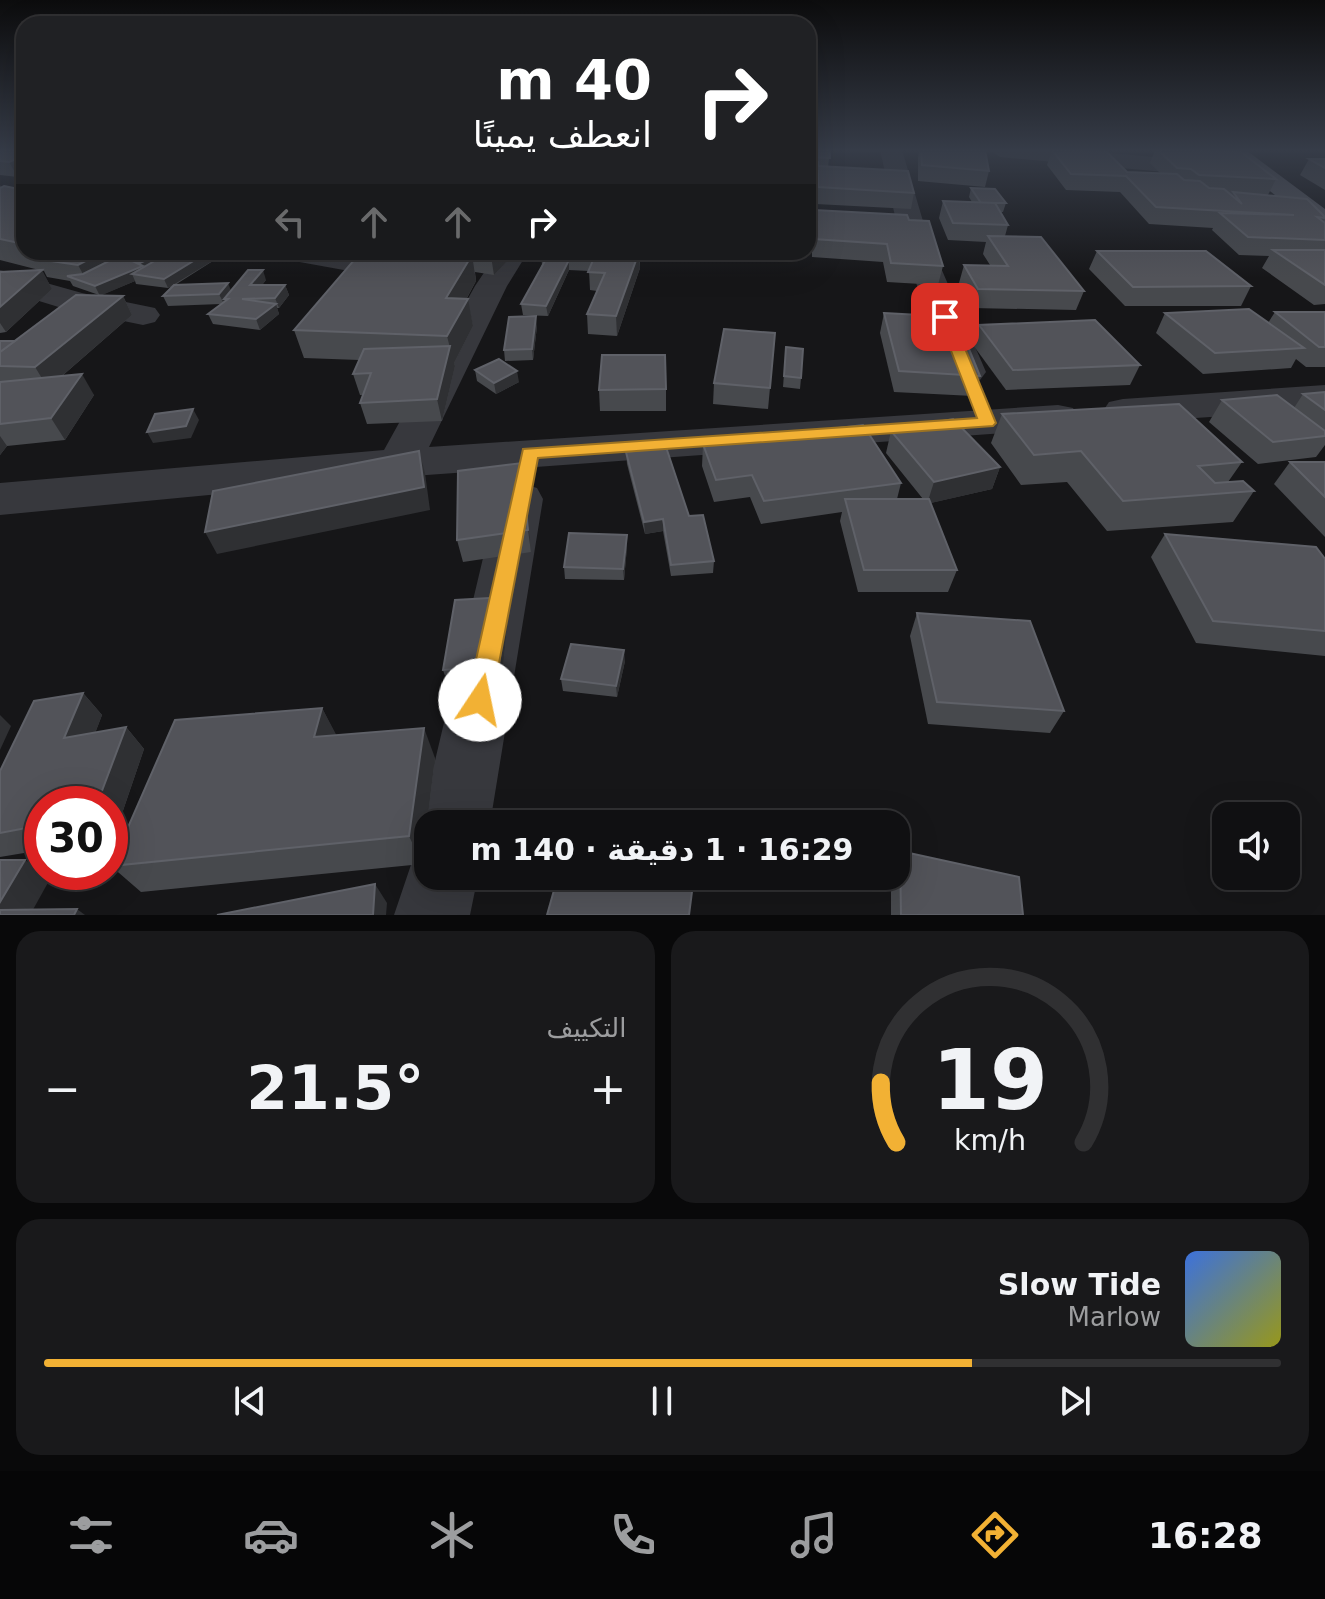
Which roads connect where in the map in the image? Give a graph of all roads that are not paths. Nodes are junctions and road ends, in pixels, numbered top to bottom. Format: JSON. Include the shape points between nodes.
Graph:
{"nodes":[{"id":1,"x":902,"y":193,"type":"edge"},
{"id":2,"x":1288,"y":193,"type":"edge"},
{"id":3,"x":1323,"y":220,"type":"edge"},
{"id":4,"x":339,"y":260,"type":"edge"},
{"id":5,"x":499,"y":260,"type":"edge"},
{"id":6,"x":0,"y":279,"type":"edge"},
{"id":7,"x":462,"y":282,"type":"junction"},
{"id":8,"x":143,"y":315,"type":"dead end"},
{"id":9,"x":1325,"y":397,"type":"edge"},
{"id":10,"x":987,"y":423,"type":"junction"},
{"id":11,"x":530,"y":453,"type":"junction"},
{"id":12,"x":399,"y":463,"type":"junction"},
{"id":13,"x":0,"y":499,"type":"edge"},
{"id":14,"x":458,"y":810,"type":"edge"},
{"id":15,"x":438,"y":890,"type":"edge"},
{"id":16,"x":432,"y":915,"type":"edge"}],
"edges":[{"from":1,"to":10,"type":"street","via":[[914,238]]},
{"from":2,"to":3,"type":"main road"},
{"from":4,"to":7,"type":"street"},
{"from":5,"to":7,"type":"street"},
{"from":6,"to":8,"type":"street"},
{"from":7,"to":12,"type":"street"},
{"from":9,"to":10,"type":"street"},
{"from":10,"to":11,"type":"street"},
{"from":11,"to":12,"type":"street"},
{"from":11,"to":14,"type":"street"},
{"from":12,"to":13,"type":"street"},
{"from":15,"to":16,"type":"street"}]}
